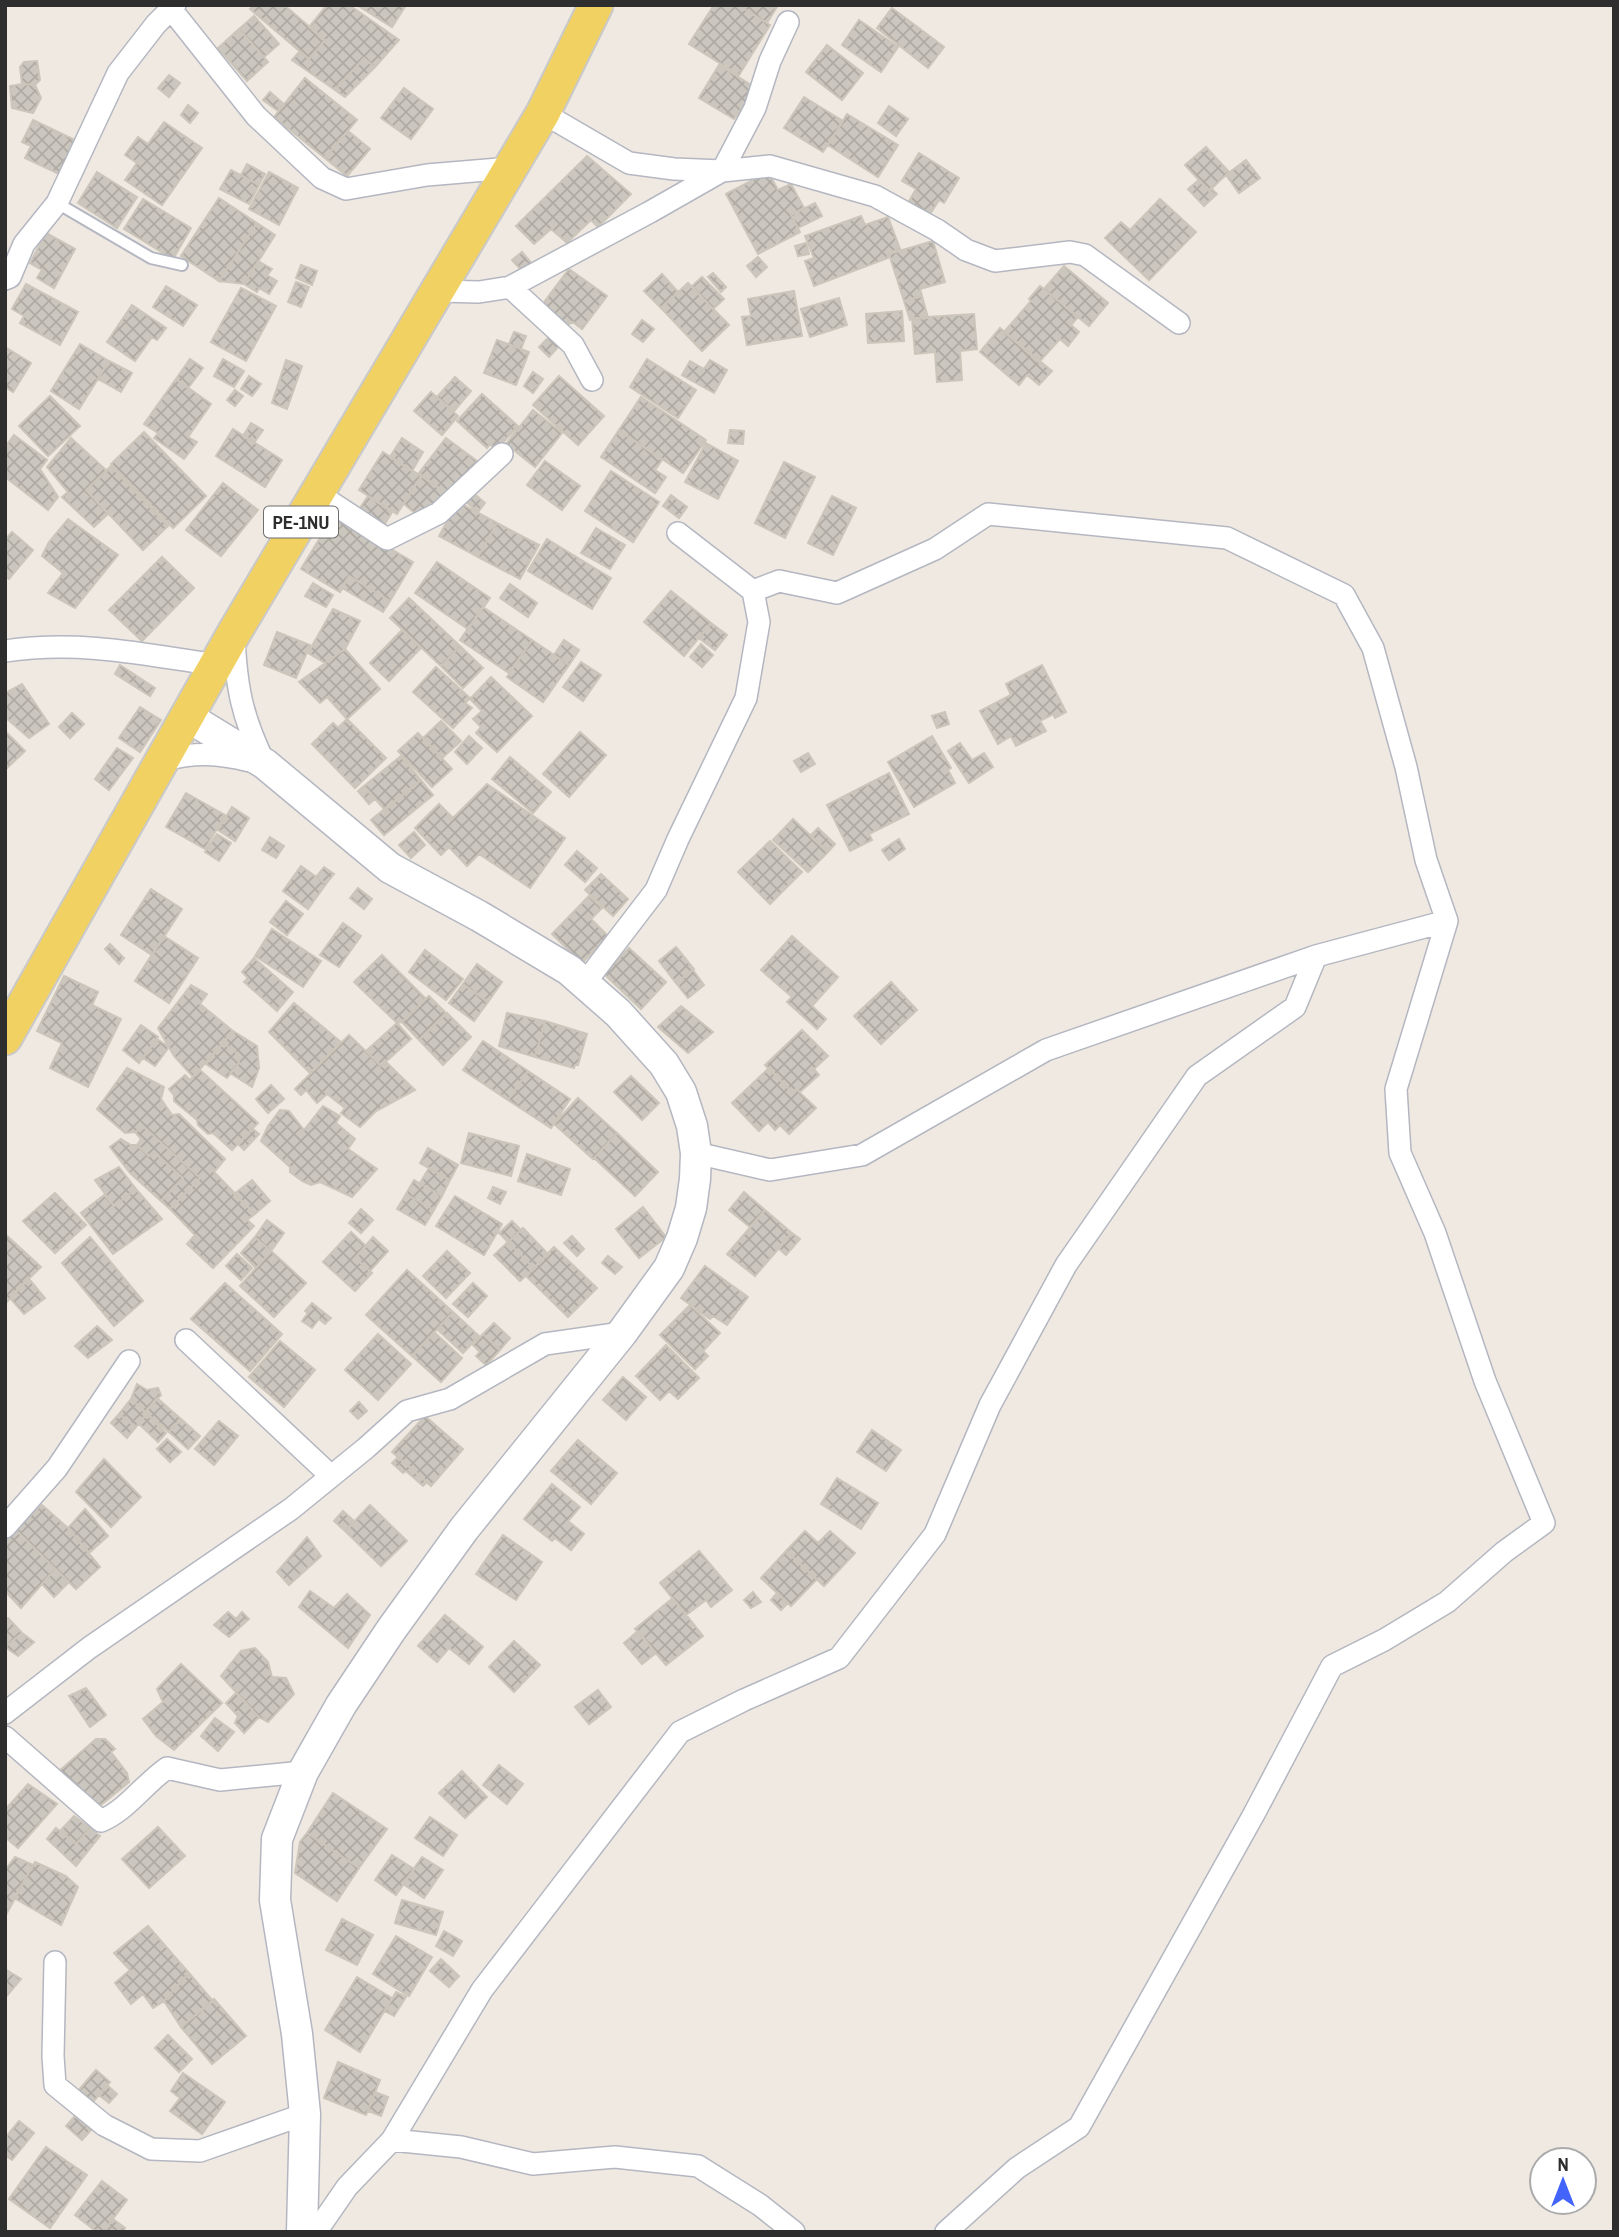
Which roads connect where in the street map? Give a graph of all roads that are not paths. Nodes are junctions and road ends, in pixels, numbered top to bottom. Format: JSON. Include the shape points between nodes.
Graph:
{"nodes":[{"id":1,"x":596,"y":5,"type":"edge"},
{"id":2,"x":173,"y":7,"type":"edge"},
{"id":3,"x":788,"y":22,"type":"dead end"},
{"id":4,"x":543,"y":113,"type":"junction"},
{"id":5,"x":511,"y":168,"type":"junction"},
{"id":6,"x":722,"y":171,"type":"junction"},
{"id":7,"x":57,"y":203,"type":"junction"},
{"id":8,"x":182,"y":265,"type":"dead end"},
{"id":9,"x":5,"y":279,"type":"edge"},
{"id":10,"x":510,"y":287,"type":"junction"},
{"id":11,"x":438,"y":291,"type":"junction"},
{"id":12,"x":1179,"y":323,"type":"dead end"},
{"id":13,"x":593,"y":380,"type":"dead end"},
{"id":14,"x":502,"y":454,"type":"dead end"},
{"id":15,"x":317,"y":494,"type":"junction"},
{"id":16,"x":678,"y":533,"type":"dead end"},
{"id":17,"x":753,"y":591,"type":"junction"},
{"id":18,"x":234,"y":633,"type":"junction"},
{"id":19,"x":5,"y":651,"type":"edge"},
{"id":20,"x":216,"y":665,"type":"junction"},
{"id":21,"x":188,"y":717,"type":"junction"},
{"id":22,"x":163,"y":760,"type":"junction"},
{"id":23,"x":265,"y":764,"type":"junction"},
{"id":24,"x":1447,"y":921,"type":"junction"},
{"id":25,"x":1316,"y":956,"type":"junction"},
{"id":26,"x":584,"y":984,"type":"junction"},
{"id":27,"x":5,"y":1038,"type":"edge"},
{"id":28,"x":696,"y":1153,"type":"junction"},
{"id":29,"x":622,"y":1333,"type":"junction"},
{"id":30,"x":186,"y":1340,"type":"dead end"},
{"id":31,"x":129,"y":1361,"type":"dead end"},
{"id":32,"x":331,"y":1476,"type":"junction"},
{"id":33,"x":5,"y":1527,"type":"edge"},
{"id":34,"x":5,"y":1713,"type":"edge"},
{"id":35,"x":5,"y":1737,"type":"edge"},
{"id":36,"x":303,"y":1772,"type":"junction"},
{"id":37,"x":55,"y":1962,"type":"dead end"},
{"id":38,"x":305,"y":2115,"type":"junction"},
{"id":39,"x":392,"y":2140,"type":"junction"},
{"id":40,"x":302,"y":2232,"type":"edge"},
{"id":41,"x":316,"y":2232,"type":"edge"},
{"id":42,"x":794,"y":2232,"type":"edge"},
{"id":43,"x":946,"y":2232,"type":"edge"}],
"edges":[{"from":1,"to":4,"type":"main road","number":"PE-1NU"},
{"from":2,"to":5,"type":"street","via":[[256,116],[322,178],[346,189],[427,175]]},
{"from":2,"to":7,"type":"street","via":[[118,73]]},
{"from":3,"to":6,"type":"street","via":[[754,108]]},
{"from":4,"to":5,"type":"main road","number":"PE-1NU"},
{"from":4,"to":6,"type":"street","via":[[629,163]]},
{"from":5,"to":11,"type":"main road","number":"PE-1NU"},
{"from":6,"to":10,"type":"street"},
{"from":6,"to":12,"type":"street","via":[[770,166],[875,196],[966,250],[995,261],[1070,252],[1085,255]]},
{"from":7,"to":8,"type":"lane","via":[[151,258]]},
{"from":7,"to":9,"type":"street","via":[[24,244]]},
{"from":10,"to":11,"type":"street"},
{"from":10,"to":13,"type":"street","via":[[573,345]]},
{"from":11,"to":15,"type":"main road","number":"PE-1NU"},
{"from":14,"to":15,"type":"street","via":[[439,513],[387,539]]},
{"from":15,"to":18,"type":"main road","number":"PE-1NU"},
{"from":16,"to":17,"type":"street"},
{"from":17,"to":24,"type":"street","via":[[779,581],[837,593],[935,549],[988,514],[1227,538],[1344,595],[1373,648],[1426,860]]},
{"from":17,"to":26,"type":"street","via":[[759,622],[746,698],[656,890]]},
{"from":18,"to":20,"type":"main road","number":"PE-1NU"},
{"from":18,"to":23,"type":"street","via":[[238,692]]},
{"from":19,"to":20,"type":"street","via":[[96,646]]},
{"from":20,"to":21,"type":"main road","number":"PE-1NU"},
{"from":21,"to":22,"type":"main road","number":"PE-1NU"},
{"from":21,"to":23,"type":"main road"},
{"from":22,"to":23,"type":"street","via":[[204,753]]},
{"from":22,"to":27,"type":"main road","number":"PE-1NU"},
{"from":23,"to":26,"type":"main road","via":[[390,868],[480,916],[569,970]]},
{"from":24,"to":25,"type":"street"},
{"from":24,"to":43,"type":"street","via":[[1396,1088],[1399,1153],[1435,1233],[1485,1381],[1544,1523],[1447,1602],[1332,1666],[1079,2127],[1017,2168]]},
{"from":25,"to":28,"type":"street","via":[[1046,1050],[862,1155],[770,1170]]},
{"from":25,"to":39,"type":"street","via":[[1295,1007],[1198,1076],[1066,1265],[990,1405],[935,1534],[839,1658],[680,1732],[482,1990]]},
{"from":26,"to":28,"type":"main road","via":[[618,1013],[664,1064],[681,1092]]},
{"from":28,"to":29,"type":"main road","via":[[682,1238],[669,1268]]},
{"from":29,"to":32,"type":"street","via":[[545,1344],[450,1399],[407,1410]]},
{"from":29,"to":36,"type":"main road","via":[[456,1540],[341,1705]]},
{"from":30,"to":32,"type":"street"},
{"from":31,"to":33,"type":"street","via":[[57,1468]]},
{"from":32,"to":34,"type":"street"},
{"from":35,"to":36,"type":"street","via":[[101,1821],[113,1816],[167,1768],[220,1780]]},
{"from":36,"to":38,"type":"main road","via":[[276,1839],[275,1900]]},
{"from":37,"to":38,"type":"street","via":[[55,2085],[104,2125],[151,2149],[200,2151]]},
{"from":38,"to":40,"type":"main road"},
{"from":39,"to":41,"type":"street","via":[[347,2187]]},
{"from":39,"to":42,"type":"street","via":[[461,2147],[533,2164],[615,2157],[698,2166]]}]}
